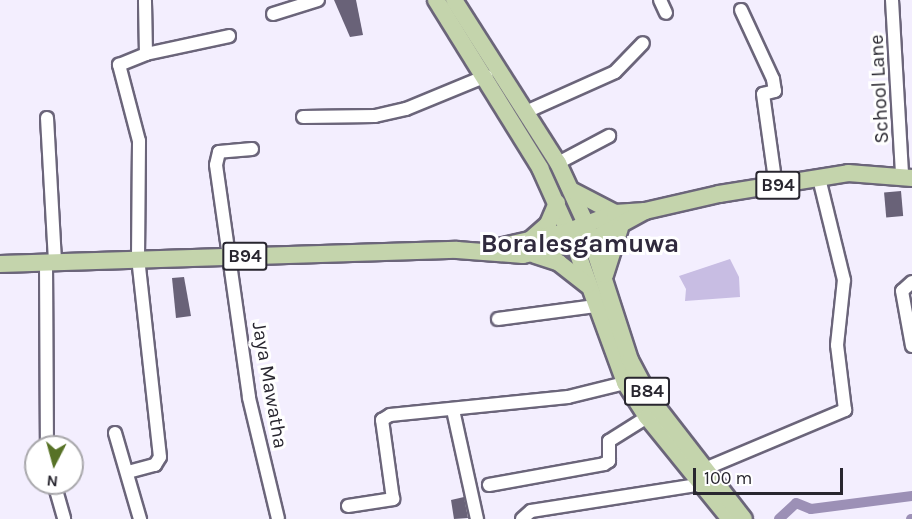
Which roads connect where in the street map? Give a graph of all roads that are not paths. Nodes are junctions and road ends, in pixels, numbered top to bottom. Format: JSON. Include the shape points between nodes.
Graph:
{"nodes":[{"id":1,"x":145,"y":0,"type":"edge"},
{"id":2,"x":318,"y":0,"type":"edge"},
{"id":3,"x":436,"y":0,"type":"edge"},
{"id":4,"x":454,"y":0,"type":"edge"},
{"id":5,"x":660,"y":0,"type":"edge"},
{"id":6,"x":892,"y":0,"type":"edge"},
{"id":7,"x":741,"y":10,"type":"dead end"},
{"id":8,"x":666,"y":13,"type":"dead end"},
{"id":9,"x":273,"y":14,"type":"dead end"},
{"id":10,"x":229,"y":36,"type":"dead end"},
{"id":11,"x":643,"y":43,"type":"dead end"},
{"id":12,"x":146,"y":54,"type":"junction"},
{"id":13,"x":486,"y":75,"type":"junction"},
{"id":14,"x":528,"y":111,"type":"junction"},
{"id":15,"x":907,"y":112,"type":"edge"},
{"id":16,"x":303,"y":117,"type":"dead end"},
{"id":17,"x":47,"y":118,"type":"dead end"},
{"id":18,"x":609,"y":136,"type":"dead end"},
{"id":19,"x":252,"y":149,"type":"dead end"},
{"id":20,"x":558,"y":163,"type":"junction"},
{"id":21,"x":907,"y":177,"type":"edge"},
{"id":22,"x":819,"y":178,"type":"junction"},
{"id":23,"x":776,"y":186,"type":"junction"},
{"id":24,"x":571,"y":190,"type":"junction"},
{"id":25,"x":557,"y":203,"type":"junction"},
{"id":26,"x":617,"y":220,"type":"junction"},
{"id":27,"x":589,"y":232,"type":"junction"},
{"id":28,"x":572,"y":238,"type":"junction"},
{"id":29,"x":533,"y":247,"type":"junction"},
{"id":30,"x":231,"y":256,"type":"junction"},
{"id":31,"x":138,"y":258,"type":"junction"},
{"id":32,"x":50,"y":262,"type":"junction"},
{"id":33,"x":0,"y":264,"type":"edge"},
{"id":34,"x":605,"y":280,"type":"junction"},
{"id":35,"x":912,"y":282,"type":"edge"},
{"id":36,"x":588,"y":286,"type":"junction"},
{"id":37,"x":595,"y":306,"type":"junction"},
{"id":38,"x":498,"y":319,"type":"dead end"},
{"id":39,"x":912,"y":346,"type":"edge"},
{"id":40,"x":625,"y":383,"type":"junction"},
{"id":41,"x":453,"y":410,"type":"junction"},
{"id":42,"x":652,"y":413,"type":"junction"},
{"id":43,"x":115,"y":433,"type":"dead end"},
{"id":44,"x":47,"y":435,"type":"edge"},
{"id":45,"x":128,"y":472,"type":"junction"},
{"id":46,"x":705,"y":476,"type":"junction"},
{"id":47,"x":489,"y":485,"type":"dead end"},
{"id":48,"x":57,"y":495,"type":"edge"},
{"id":49,"x":348,"y":506,"type":"dead end"},
{"id":50,"x":64,"y":519,"type":"edge"},
{"id":51,"x":140,"y":519,"type":"edge"},
{"id":52,"x":278,"y":519,"type":"edge"},
{"id":53,"x":477,"y":519,"type":"edge"},
{"id":54,"x":522,"y":519,"type":"edge"},
{"id":55,"x":730,"y":519,"type":"edge"},
{"id":56,"x":744,"y":519,"type":"edge"}],
"edges":[{"from":1,"to":12,"type":"street"},
{"from":2,"to":9,"type":"street"},
{"from":3,"to":13,"type":"main road","number":"B84"},
{"from":4,"to":14,"type":"main road","number":"B84"},
{"from":5,"to":8,"type":"street"},
{"from":6,"to":15,"type":"street","name":"School Lane"},
{"from":7,"to":23,"type":"street","via":[[774,85],[775,91],[763,94]]},
{"from":10,"to":12,"type":"street"},
{"from":11,"to":14,"type":"street","via":[[615,72]]},
{"from":12,"to":31,"type":"street","via":[[119,65],[139,141]]},
{"from":13,"to":16,"type":"street","via":[[406,109],[375,117]]},
{"from":13,"to":25,"type":"main road","number":"B84"},
{"from":14,"to":20,"type":"main road","number":"B84"},
{"from":15,"to":21,"type":"street","name":"School Lane"},
{"from":17,"to":32,"type":"street"},
{"from":18,"to":20,"type":"street"},
{"from":19,"to":30,"type":"street","name":"Jaya Mawatha","via":[[218,154]]},
{"from":20,"to":24,"type":"main road","number":"B84"},
{"from":21,"to":22,"type":"main road","number":"B94","via":[[878,172]]},
{"from":22,"to":23,"type":"main road","number":"B94"},
{"from":22,"to":46,"type":"street","via":[[844,280],[837,345],[845,410]]},
{"from":23,"to":26,"type":"main road","number":"B94"},
{"from":24,"to":26,"type":"main road"},
{"from":24,"to":27,"type":"main road","number":"B84"},
{"from":25,"to":28,"type":"main road","number":"B84"},
{"from":25,"to":29,"type":"main road"},
{"from":26,"to":27,"type":"main road","number":"B94"},
{"from":26,"to":34,"type":"main road"},
{"from":27,"to":28,"type":"main road","number":"B94"},
{"from":27,"to":34,"type":"main road","number":"B84"},
{"from":28,"to":29,"type":"main road","number":"B94"},
{"from":28,"to":36,"type":"main road","number":"B84"},
{"from":29,"to":30,"type":"main road","number":"B94"},
{"from":29,"to":36,"type":"main road"},
{"from":30,"to":31,"type":"main road","number":"B94"},
{"from":30,"to":52,"type":"street","name":"Jaya Mawatha","via":[[249,398]]},
{"from":31,"to":32,"type":"main road","number":"B94"},
{"from":31,"to":45,"type":"street","via":[[160,457],[155,465]]},
{"from":32,"to":33,"type":"main road","number":"B94"},
{"from":32,"to":44,"type":"street"},
{"from":34,"to":42,"type":"main road","number":"B84","via":[[630,360]]},
{"from":35,"to":39,"type":"street","via":[[902,291]]},
{"from":36,"to":37,"type":"main road","number":"B84"},
{"from":37,"to":38,"type":"street"},
{"from":37,"to":40,"type":"main road","number":"B84"},
{"from":40,"to":41,"type":"street","via":[[568,397]]},
{"from":40,"to":42,"type":"main road","number":"B84"},
{"from":41,"to":49,"type":"street","via":[[390,415],[382,420],[393,499]]},
{"from":41,"to":53,"type":"street"},
{"from":42,"to":46,"type":"main road","number":"B84"},
{"from":42,"to":47,"type":"street","via":[[609,441],[609,460],[604,464]]},
{"from":43,"to":45,"type":"street"},
{"from":45,"to":51,"type":"street"},
{"from":46,"to":54,"type":"street","via":[[531,511]]},
{"from":46,"to":55,"type":"main road","number":"B84"},
{"from":46,"to":56,"type":"main road","number":"B84"},
{"from":48,"to":50,"type":"street"}]}
